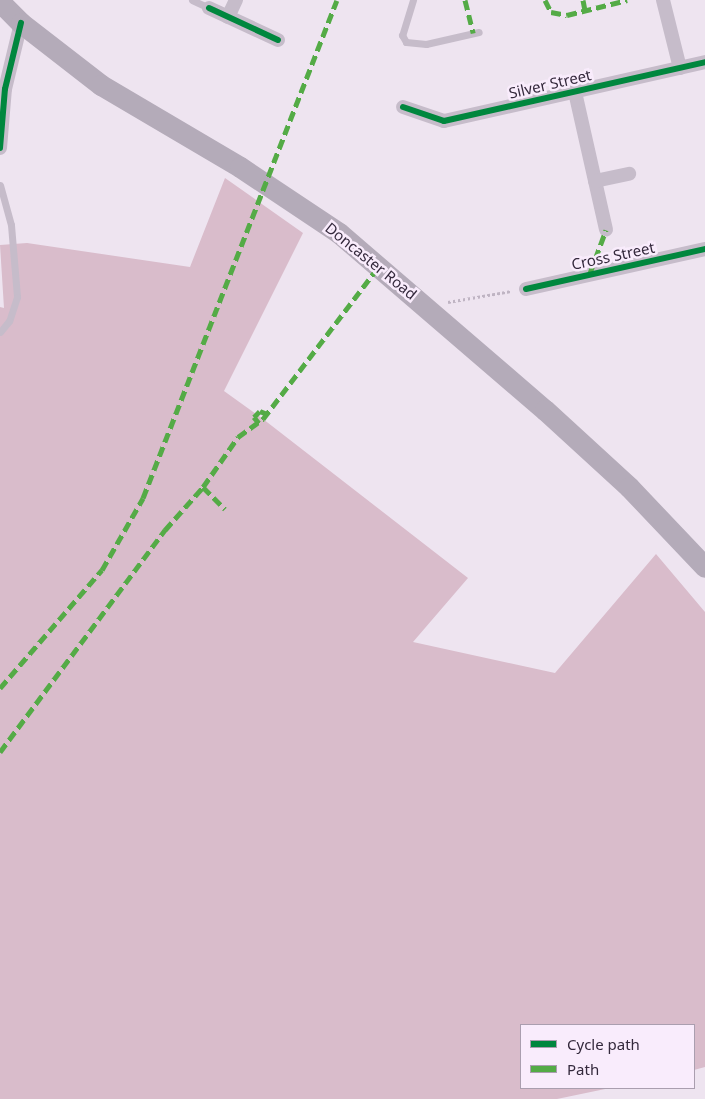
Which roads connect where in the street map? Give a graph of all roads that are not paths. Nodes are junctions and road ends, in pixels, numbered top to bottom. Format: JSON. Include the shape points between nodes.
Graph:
{"nodes":[{"id":1,"x":192,"y":0,"type":"edge"},
{"id":2,"x":236,"y":0,"type":"edge"},
{"id":3,"x":413,"y":0,"type":"edge"},
{"id":4,"x":663,"y":0,"type":"edge"},
{"id":5,"x":0,"y":2,"type":"edge"},
{"id":6,"x":209,"y":8,"type":"joint"},
{"id":7,"x":228,"y":17,"type":"junction"},
{"id":8,"x":21,"y":23,"type":"junction"},
{"id":9,"x":479,"y":32,"type":"dead end"},
{"id":10,"x":278,"y":40,"type":"dead end"},
{"id":11,"x":705,"y":62,"type":"edge"},
{"id":12,"x":680,"y":68,"type":"junction"},
{"id":13,"x":3,"y":79,"type":"edge"},
{"id":14,"x":575,"y":92,"type":"junction"},
{"id":15,"x":403,"y":107,"type":"dead end"},
{"id":16,"x":0,"y":148,"type":"edge"},
{"id":17,"x":629,"y":174,"type":"dead end"},
{"id":18,"x":595,"y":181,"type":"junction"},
{"id":19,"x":0,"y":185,"type":"edge"},
{"id":20,"x":606,"y":230,"type":"dead end"},
{"id":21,"x":705,"y":249,"type":"edge"},
{"id":22,"x":526,"y":288,"type":"road end"},
{"id":23,"x":0,"y":332,"type":"edge"},
{"id":24,"x":705,"y":567,"type":"edge"}],
"edges":[{"from":1,"to":6,"type":"lane"},
{"from":2,"to":7,"type":"street"},
{"from":3,"to":9,"type":"lane","via":[[402,35],[406,42],[426,44]]},
{"from":4,"to":12,"type":"street"},
{"from":5,"to":8,"type":"main road","name":"Doncaster Road"},
{"from":6,"to":7,"type":"street"},
{"from":7,"to":10,"type":"street"},
{"from":8,"to":13,"type":"street"},
{"from":8,"to":24,"type":"main road","name":"Doncaster Road","via":[[101,85],[240,167],[339,233],[438,316],[629,487]]},
{"from":11,"to":12,"type":"street","name":"Silver Street"},
{"from":12,"to":14,"type":"street","name":"Silver Street"},
{"from":13,"to":16,"type":"street"},
{"from":14,"to":15,"type":"street","name":"Silver Street","via":[[444,121]]},
{"from":14,"to":18,"type":"street","name":"Silver Street"},
{"from":17,"to":18,"type":"street"},
{"from":18,"to":20,"type":"street","name":"Silver Street"},
{"from":19,"to":23,"type":"lane","via":[[11,225],[17,297],[9,321]]},
{"from":21,"to":22,"type":"street","name":"Cross Street"}]}
